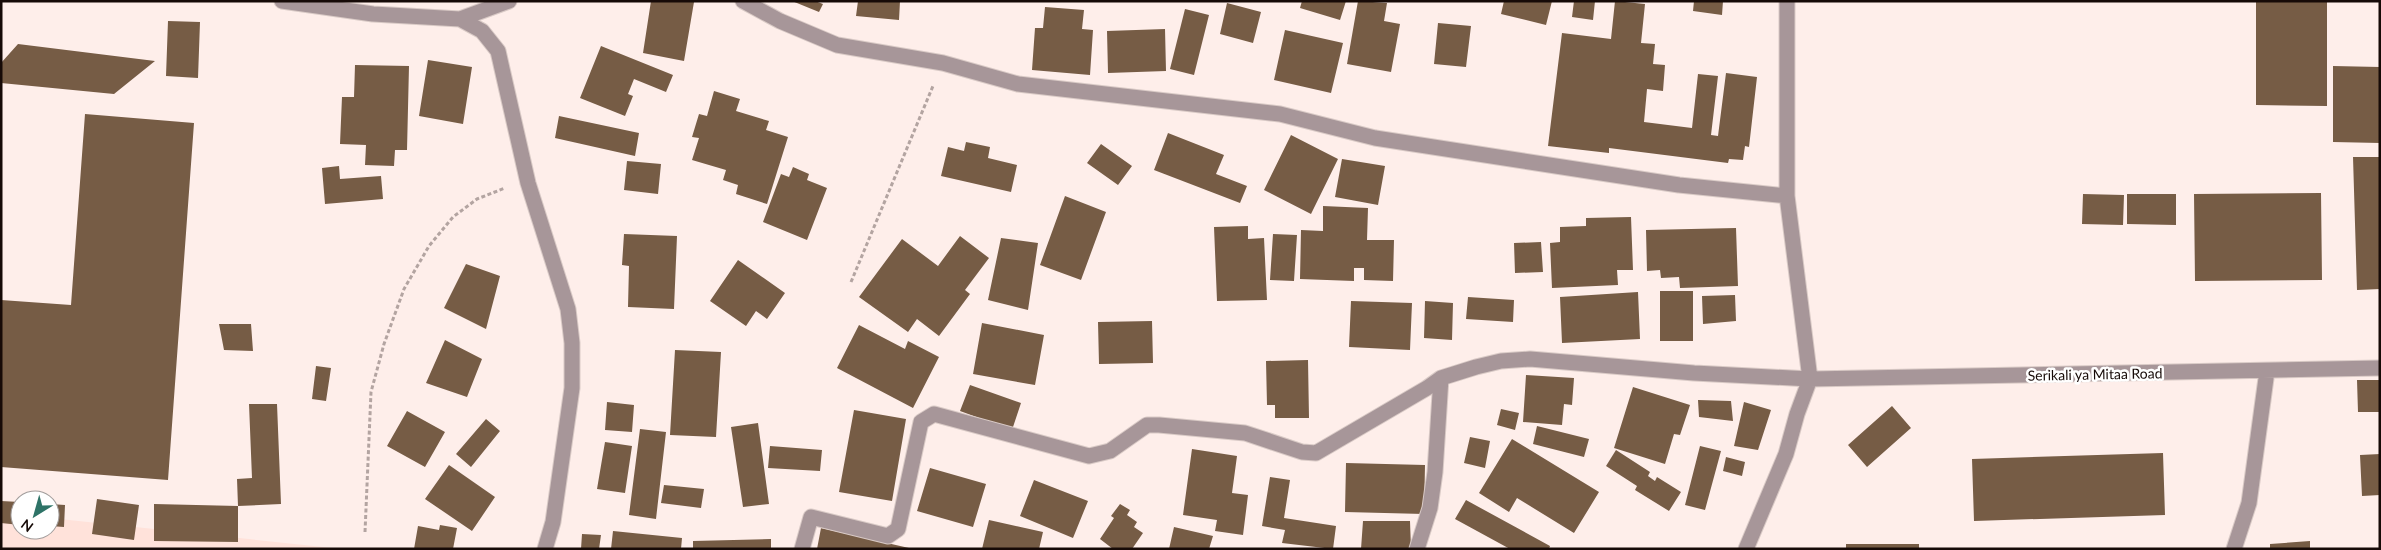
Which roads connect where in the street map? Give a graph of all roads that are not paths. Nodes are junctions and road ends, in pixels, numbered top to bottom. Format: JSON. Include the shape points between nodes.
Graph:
{"nodes":[{"id":1,"x":282,"y":1,"type":"edge"},
{"id":2,"x":509,"y":1,"type":"edge"},
{"id":3,"x":743,"y":1,"type":"edge"},
{"id":4,"x":1787,"y":1,"type":"edge"},
{"id":5,"x":300,"y":3,"type":"edge"},
{"id":6,"x":460,"y":19,"type":"junction"},
{"id":7,"x":1786,"y":196,"type":"junction"},
{"id":8,"x":2380,"y":368,"type":"edge"},
{"id":9,"x":2267,"y":371,"type":"junction"},
{"id":10,"x":1441,"y":378,"type":"junction"},
{"id":11,"x":1810,"y":378,"type":"junction"},
{"id":12,"x":545,"y":549,"type":"edge"},
{"id":13,"x":802,"y":549,"type":"edge"},
{"id":14,"x":1417,"y":549,"type":"edge"},
{"id":15,"x":1746,"y":549,"type":"edge"},
{"id":16,"x":2234,"y":549,"type":"edge"}],
"edges":[{"from":1,"to":5,"type":"street"},
{"from":2,"to":6,"type":"street"},
{"from":3,"to":7,"type":"street","via":[[836,45],[943,63],[1018,84],[1280,114],[1375,138],[1679,185]]},
{"from":4,"to":7,"type":"street"},
{"from":5,"to":6,"type":"street","via":[[373,14]]},
{"from":6,"to":12,"type":"street","via":[[482,32],[498,51],[528,183],[568,309],[572,388],[553,522]]},
{"from":7,"to":11,"type":"street"},
{"from":8,"to":9,"type":"street","name":"Serikali ya Mitaa Road"},
{"from":9,"to":11,"type":"street","name":"Serikali ya Mitaa Road"},
{"from":9,"to":16,"type":"street","via":[[2249,503]]},
{"from":10,"to":11,"type":"street","name":"Serikali ya Mitaa Road","via":[[1501,361],[1530,358],[1694,373]]},
{"from":10,"to":13,"type":"street","name":"Serikali ya Mitaa Road","via":[[1316,453],[1302,452],[1245,433],[1147,425],[1110,451],[1089,456],[934,414],[921,422],[898,529],[888,536],[812,518]]},
{"from":10,"to":14,"type":"street","via":[[1430,508]]},
{"from":11,"to":15,"type":"street","via":[[1786,454]]}]}
